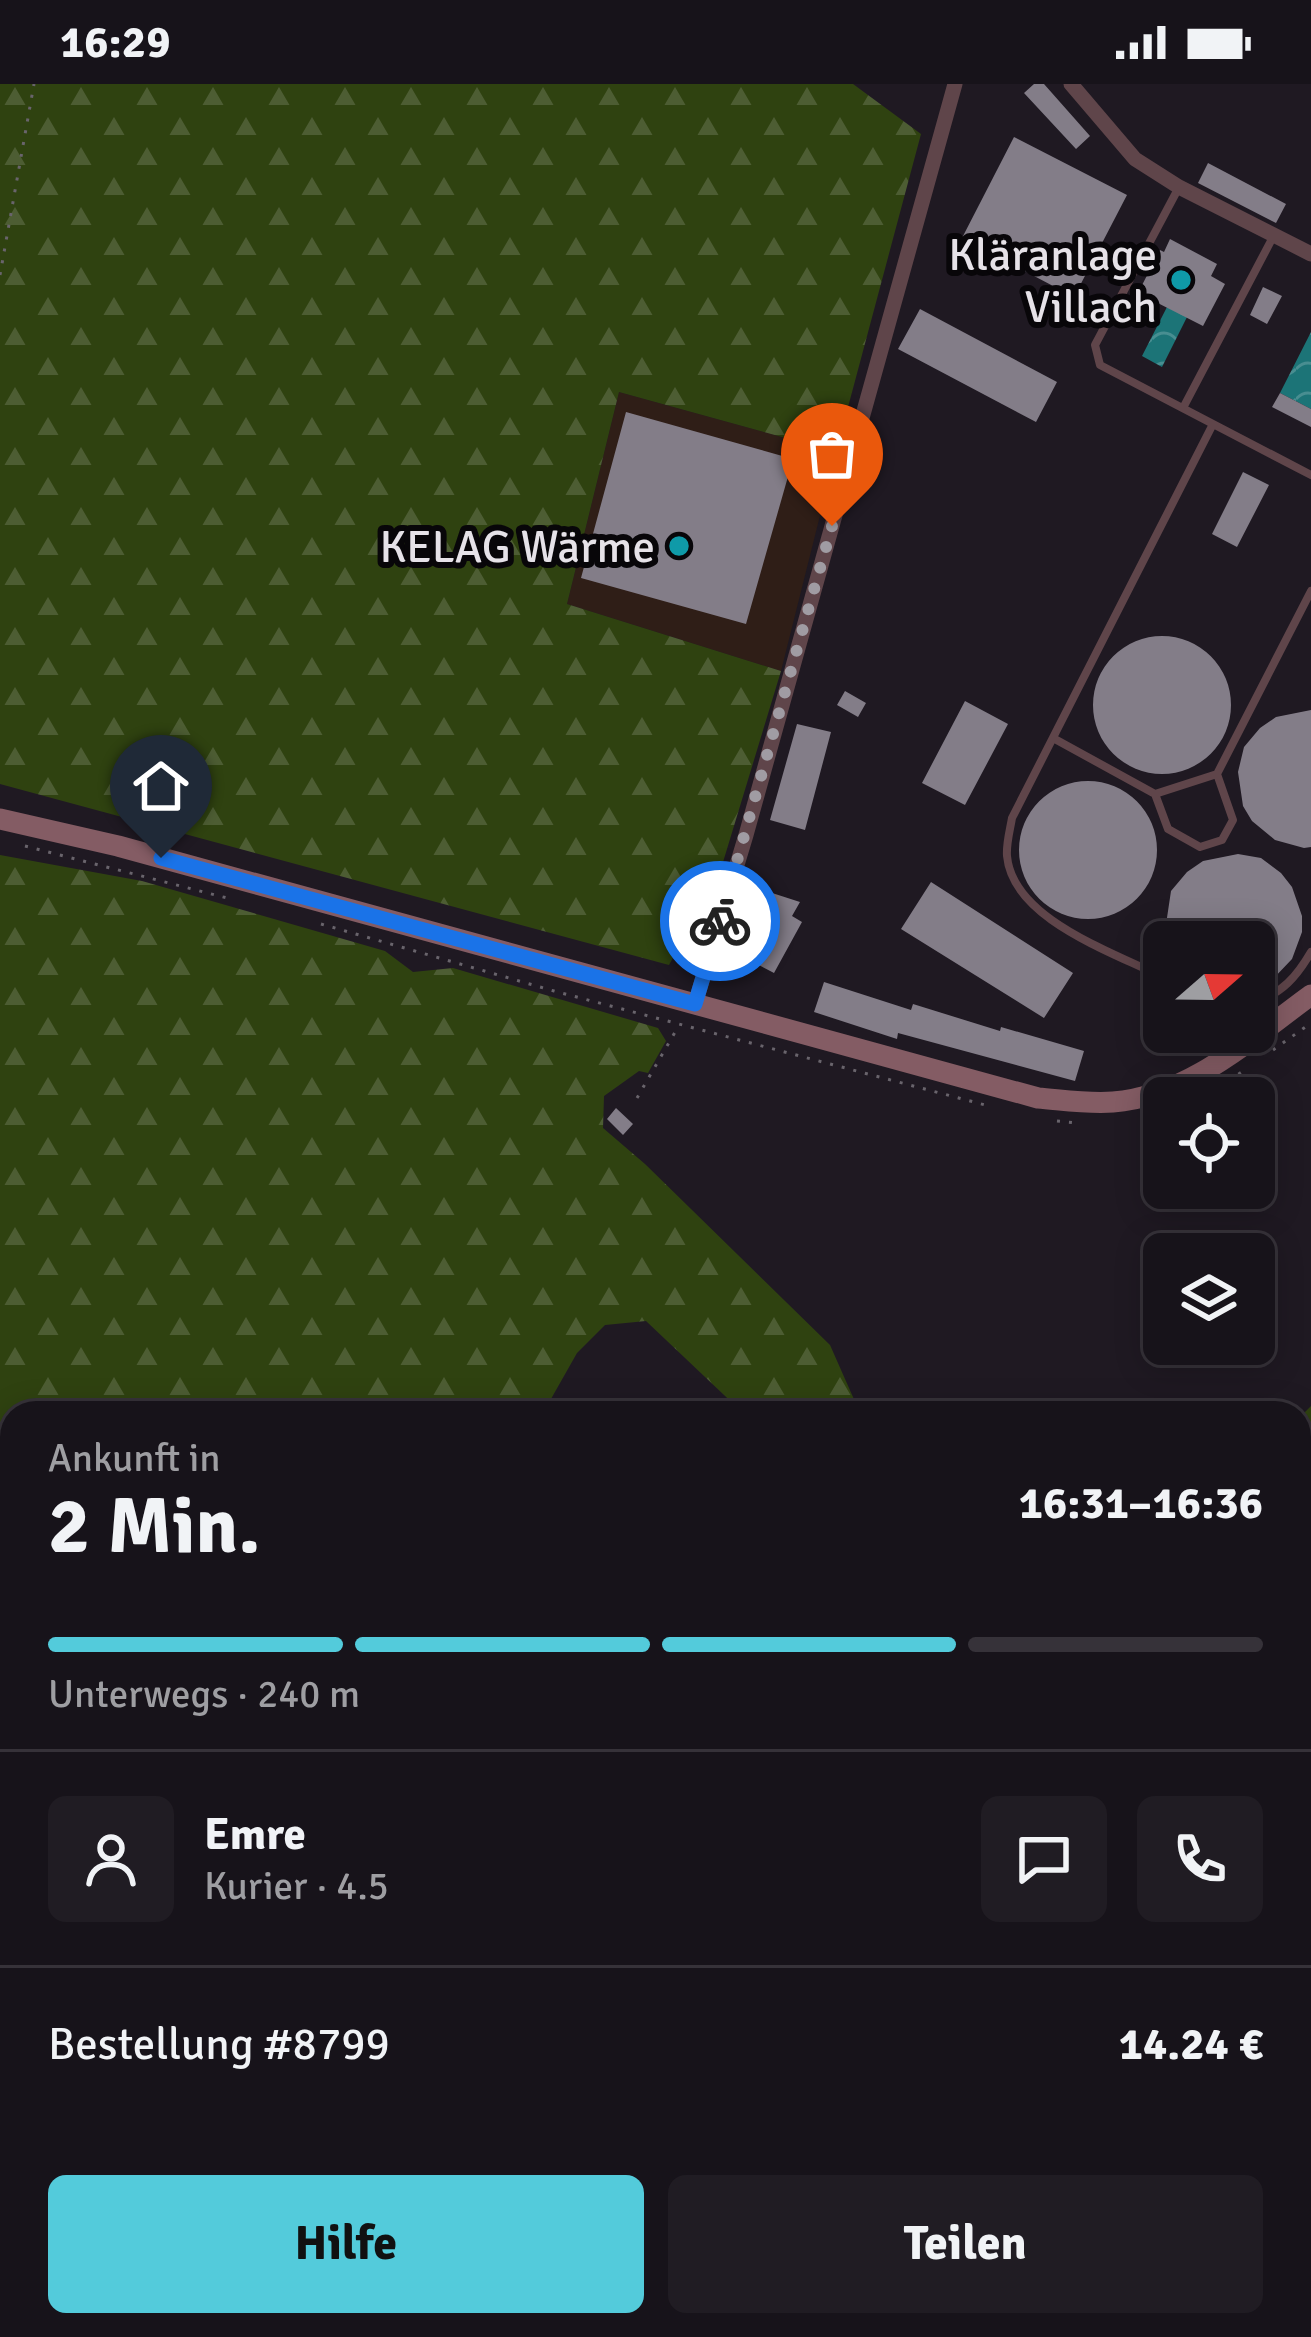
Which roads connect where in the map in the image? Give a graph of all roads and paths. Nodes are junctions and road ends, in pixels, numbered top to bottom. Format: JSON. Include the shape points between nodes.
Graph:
{"nodes":[{"id":1,"x":34,"y":84,"type":"edge"},
{"id":2,"x":955,"y":84,"type":"edge"},
{"id":3,"x":1071,"y":84,"type":"edge"},
{"id":4,"x":1179,"y":187,"type":"junction"},
{"id":5,"x":1274,"y":236,"type":"junction"},
{"id":6,"x":1311,"y":254,"type":"edge"},
{"id":7,"x":0,"y":275,"type":"edge"},
{"id":8,"x":1183,"y":408,"type":"junction"},
{"id":9,"x":1213,"y":424,"type":"junction"},
{"id":10,"x":1311,"y":475,"type":"edge"},
{"id":11,"x":1311,"y":591,"type":"edge"},
{"id":12,"x":1053,"y":738,"type":"junction"},
{"id":13,"x":1217,"y":773,"type":"junction"},
{"id":14,"x":1155,"y":794,"type":"junction"},
{"id":15,"x":0,"y":819,"type":"edge"},
{"id":16,"x":1311,"y":952,"type":"edge"},
{"id":17,"x":1143,"y":967,"type":"edge"},
{"id":18,"x":1275,"y":994,"type":"edge"},
{"id":19,"x":1311,"y":995,"type":"edge"},
{"id":20,"x":695,"y":1004,"type":"junction"},
{"id":21,"x":637,"y":1098,"type":"dead end"}],
"edges":[{"from":1,"to":7,"type":"path"},
{"from":2,"to":20,"type":"street"},
{"from":3,"to":4,"type":"street","via":[[1135,159]]},
{"from":4,"to":5,"type":"street"},
{"from":4,"to":8,"type":"lane","via":[[1094,345],[1100,365]]},
{"from":5,"to":6,"type":"street"},
{"from":5,"to":8,"type":"lane"},
{"from":8,"to":9,"type":"lane"},
{"from":9,"to":10,"type":"lane"},
{"from":9,"to":12,"type":"lane"},
{"from":11,"to":13,"type":"lane"},
{"from":12,"to":14,"type":"lane"},
{"from":12,"to":17,"type":"lane","via":[[1012,818],[1007,856],[1015,884],[1035,911]]},
{"from":13,"to":14,"type":"lane"},
{"from":13,"to":14,"type":"lane","via":[[1233,820],[1222,841],[1200,847],[1168,830]]},
{"from":15,"to":20,"type":"street"},
{"from":16,"to":18,"type":"lane"},
{"from":19,"to":20,"type":"street","via":[[1175,1086],[1099,1102],[986,1085]]},
{"from":20,"to":21,"type":"path"}]}
